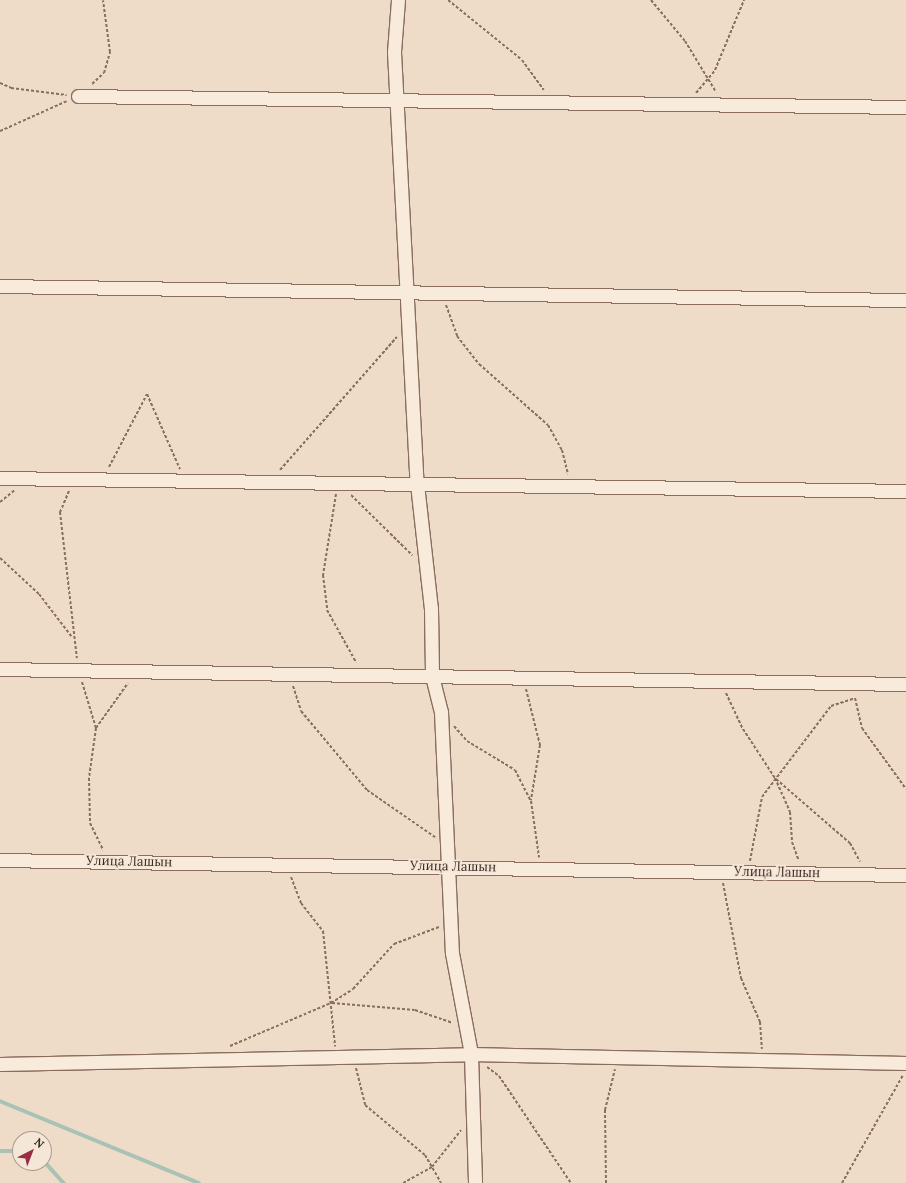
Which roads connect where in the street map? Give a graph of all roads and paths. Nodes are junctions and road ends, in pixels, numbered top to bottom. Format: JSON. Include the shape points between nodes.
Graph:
{"nodes":[{"id":1,"x":103,"y":0,"type":"edge"},
{"id":2,"x":398,"y":0,"type":"edge"},
{"id":3,"x":448,"y":0,"type":"edge"},
{"id":4,"x":651,"y":0,"type":"edge"},
{"id":5,"x":744,"y":0,"type":"edge"},
{"id":6,"x":706,"y":80,"type":"junction"},
{"id":7,"x":0,"y":83,"type":"edge"},
{"id":8,"x":78,"y":96,"type":"junction"},
{"id":9,"x":398,"y":100,"type":"junction"},
{"id":10,"x":553,"y":103,"type":"junction"},
{"id":11,"x":686,"y":104,"type":"junction"},
{"id":12,"x":727,"y":105,"type":"junction"},
{"id":13,"x":906,"y":107,"type":"edge"},
{"id":14,"x":0,"y":131,"type":"edge"},
{"id":15,"x":0,"y":286,"type":"edge"},
{"id":16,"x":406,"y":292,"type":"junction"},
{"id":17,"x":442,"y":293,"type":"junction"},
{"id":18,"x":906,"y":300,"type":"edge"},
{"id":19,"x":409,"y":323,"type":"junction"},
{"id":20,"x":0,"y":478,"type":"edge"},
{"id":21,"x":103,"y":479,"type":"junction"},
{"id":22,"x":184,"y":480,"type":"junction"},
{"id":23,"x":270,"y":482,"type":"junction"},
{"id":24,"x":338,"y":483,"type":"junction"},
{"id":25,"x":417,"y":484,"type":"junction"},
{"id":26,"x":571,"y":486,"type":"junction"},
{"id":27,"x":906,"y":491,"type":"edge"},
{"id":28,"x":0,"y":558,"type":"edge"},
{"id":29,"x":426,"y":568,"type":"junction"},
{"id":30,"x":73,"y":638,"type":"dead end"},
{"id":31,"x":0,"y":669,"type":"edge"},
{"id":32,"x":136,"y":671,"type":"junction"},
{"id":33,"x":289,"y":674,"type":"junction"},
{"id":34,"x":364,"y":675,"type":"junction"},
{"id":35,"x":432,"y":676,"type":"junction"},
{"id":36,"x":524,"y":678,"type":"junction"},
{"id":37,"x":720,"y":681,"type":"junction"},
{"id":38,"x":851,"y":684,"type":"junction"},
{"id":39,"x":906,"y":684,"type":"edge"},
{"id":40,"x":855,"y":698,"type":"junction"},
{"id":41,"x":441,"y":712,"type":"junction"},
{"id":42,"x":96,"y":728,"type":"dead end"},
{"id":43,"x":775,"y":778,"type":"junction"},
{"id":44,"x":906,"y":789,"type":"edge"},
{"id":45,"x":531,"y":801,"type":"junction"},
{"id":46,"x":446,"y":846,"type":"junction"},
{"id":47,"x":0,"y":860,"type":"edge"},
{"id":48,"x":286,"y":865,"type":"junction"},
{"id":49,"x":451,"y":867,"type":"junction"},
{"id":50,"x":541,"y":869,"type":"junction"},
{"id":51,"x":720,"y":872,"type":"junction"},
{"id":52,"x":748,"y":872,"type":"junction"},
{"id":53,"x":804,"y":873,"type":"junction"},
{"id":54,"x":867,"y":874,"type":"junction"},
{"id":55,"x":906,"y":875,"type":"edge"},
{"id":56,"x":450,"y":923,"type":"junction"},
{"id":57,"x":331,"y":1003,"type":"junction"},
{"id":58,"x":464,"y":1028,"type":"junction"},
{"id":59,"x":225,"y":1048,"type":"dead end"},
{"id":60,"x":471,"y":1054,"type":"junction"},
{"id":61,"x":336,"y":1058,"type":"junction"},
{"id":62,"x":353,"y":1058,"type":"junction"},
{"id":63,"x":617,"y":1058,"type":"junction"},
{"id":64,"x":762,"y":1060,"type":"junction"},
{"id":65,"x":906,"y":1063,"type":"edge"},
{"id":66,"x":0,"y":1064,"type":"edge"},
{"id":67,"x":906,"y":1070,"type":"edge"},
{"id":68,"x":472,"y":1117,"type":"junction"},
{"id":69,"x":432,"y":1168,"type":"junction"},
{"id":70,"x":403,"y":1183,"type":"edge"},
{"id":71,"x":441,"y":1183,"type":"edge"},
{"id":72,"x":475,"y":1183,"type":"edge"},
{"id":73,"x":571,"y":1183,"type":"edge"},
{"id":74,"x":606,"y":1183,"type":"edge"},
{"id":75,"x":842,"y":1183,"type":"edge"}],
"edges":[{"from":1,"to":8,"type":"path","via":[[110,52],[104,73]]},
{"from":2,"to":9,"type":"street","via":[[394,52]]},
{"from":3,"to":10,"type":"path","via":[[522,60]]},
{"from":4,"to":6,"type":"path","via":[[685,41]]},
{"from":5,"to":6,"type":"path","via":[[715,70]]},
{"from":6,"to":11,"type":"path"},
{"from":6,"to":12,"type":"path"},
{"from":7,"to":8,"type":"path","via":[[11,88]]},
{"from":8,"to":9,"type":"street"},
{"from":8,"to":14,"type":"path"},
{"from":9,"to":10,"type":"street"},
{"from":9,"to":16,"type":"street"},
{"from":10,"to":11,"type":"street"},
{"from":11,"to":12,"type":"street"},
{"from":12,"to":13,"type":"street"},
{"from":15,"to":16,"type":"street"},
{"from":16,"to":17,"type":"street"},
{"from":16,"to":19,"type":"street"},
{"from":17,"to":18,"type":"street"},
{"from":17,"to":26,"type":"path","via":[[457,336],[479,364],[548,425],[562,450]]},
{"from":19,"to":23,"type":"path"},
{"from":19,"to":25,"type":"street"},
{"from":20,"to":21,"type":"street"},
{"from":21,"to":22,"type":"street"},
{"from":21,"to":22,"type":"path","via":[[147,394]]},
{"from":22,"to":23,"type":"street"},
{"from":23,"to":24,"type":"street"},
{"from":24,"to":25,"type":"street"},
{"from":24,"to":29,"type":"path"},
{"from":24,"to":34,"type":"path","via":[[324,582],[327,610]]},
{"from":25,"to":26,"type":"street"},
{"from":25,"to":29,"type":"street"},
{"from":26,"to":27,"type":"street"},
{"from":28,"to":30,"type":"path","via":[[39,594]]},
{"from":29,"to":35,"type":"street"},
{"from":31,"to":32,"type":"street"},
{"from":32,"to":33,"type":"street"},
{"from":32,"to":42,"type":"path"},
{"from":33,"to":34,"type":"street"},
{"from":33,"to":46,"type":"path","via":[[301,711],[367,790]]},
{"from":34,"to":35,"type":"street"},
{"from":35,"to":36,"type":"street"},
{"from":35,"to":41,"type":"street"},
{"from":36,"to":37,"type":"street"},
{"from":36,"to":45,"type":"path","via":[[540,745]]},
{"from":37,"to":38,"type":"street"},
{"from":37,"to":43,"type":"path","via":[[743,728]]},
{"from":38,"to":39,"type":"street"},
{"from":38,"to":40,"type":"path"},
{"from":40,"to":43,"type":"path","via":[[831,706]]},
{"from":40,"to":44,"type":"path","via":[[862,728]]},
{"from":41,"to":45,"type":"path","via":[[467,741],[515,770]]},
{"from":41,"to":46,"type":"street"},
{"from":43,"to":52,"type":"path","via":[[762,797]]},
{"from":43,"to":53,"type":"path","via":[[790,812],[792,842]]},
{"from":43,"to":54,"type":"path","via":[[850,843]]},
{"from":45,"to":50,"type":"path"},
{"from":46,"to":49,"type":"street"},
{"from":47,"to":48,"type":"street","name":"Улица Лашын"},
{"from":48,"to":49,"type":"street","name":"Улица Лашын"},
{"from":48,"to":57,"type":"path","via":[[301,903],[324,931]]},
{"from":49,"to":50,"type":"street","name":"Улица Лашын"},
{"from":49,"to":56,"type":"street"},
{"from":50,"to":51,"type":"street","name":"Улица Лашын"},
{"from":51,"to":52,"type":"street","name":"Улица Лашын"},
{"from":51,"to":64,"type":"path","via":[[741,978],[760,1022]]},
{"from":52,"to":53,"type":"street","name":"Улица Лашын"},
{"from":53,"to":54,"type":"street","name":"Улица Лашын"},
{"from":54,"to":55,"type":"street","name":"Улица Лашын"},
{"from":56,"to":57,"type":"path","via":[[394,944],[353,989]]},
{"from":56,"to":58,"type":"street"},
{"from":57,"to":58,"type":"path","via":[[415,1010]]},
{"from":57,"to":59,"type":"path"},
{"from":57,"to":61,"type":"path"},
{"from":58,"to":60,"type":"street"},
{"from":60,"to":62,"type":"street"},
{"from":60,"to":63,"type":"street"},
{"from":60,"to":68,"type":"street"},
{"from":60,"to":73,"type":"path","via":[[499,1076]]},
{"from":61,"to":62,"type":"street"},
{"from":61,"to":66,"type":"street"},
{"from":62,"to":69,"type":"path","via":[[366,1105],[425,1155]]},
{"from":63,"to":64,"type":"street"},
{"from":63,"to":74,"type":"path","via":[[605,1110]]},
{"from":64,"to":65,"type":"street"},
{"from":67,"to":75,"type":"path"},
{"from":68,"to":69,"type":"path"},
{"from":68,"to":72,"type":"street"},
{"from":69,"to":70,"type":"path"},
{"from":69,"to":71,"type":"path"}]}
